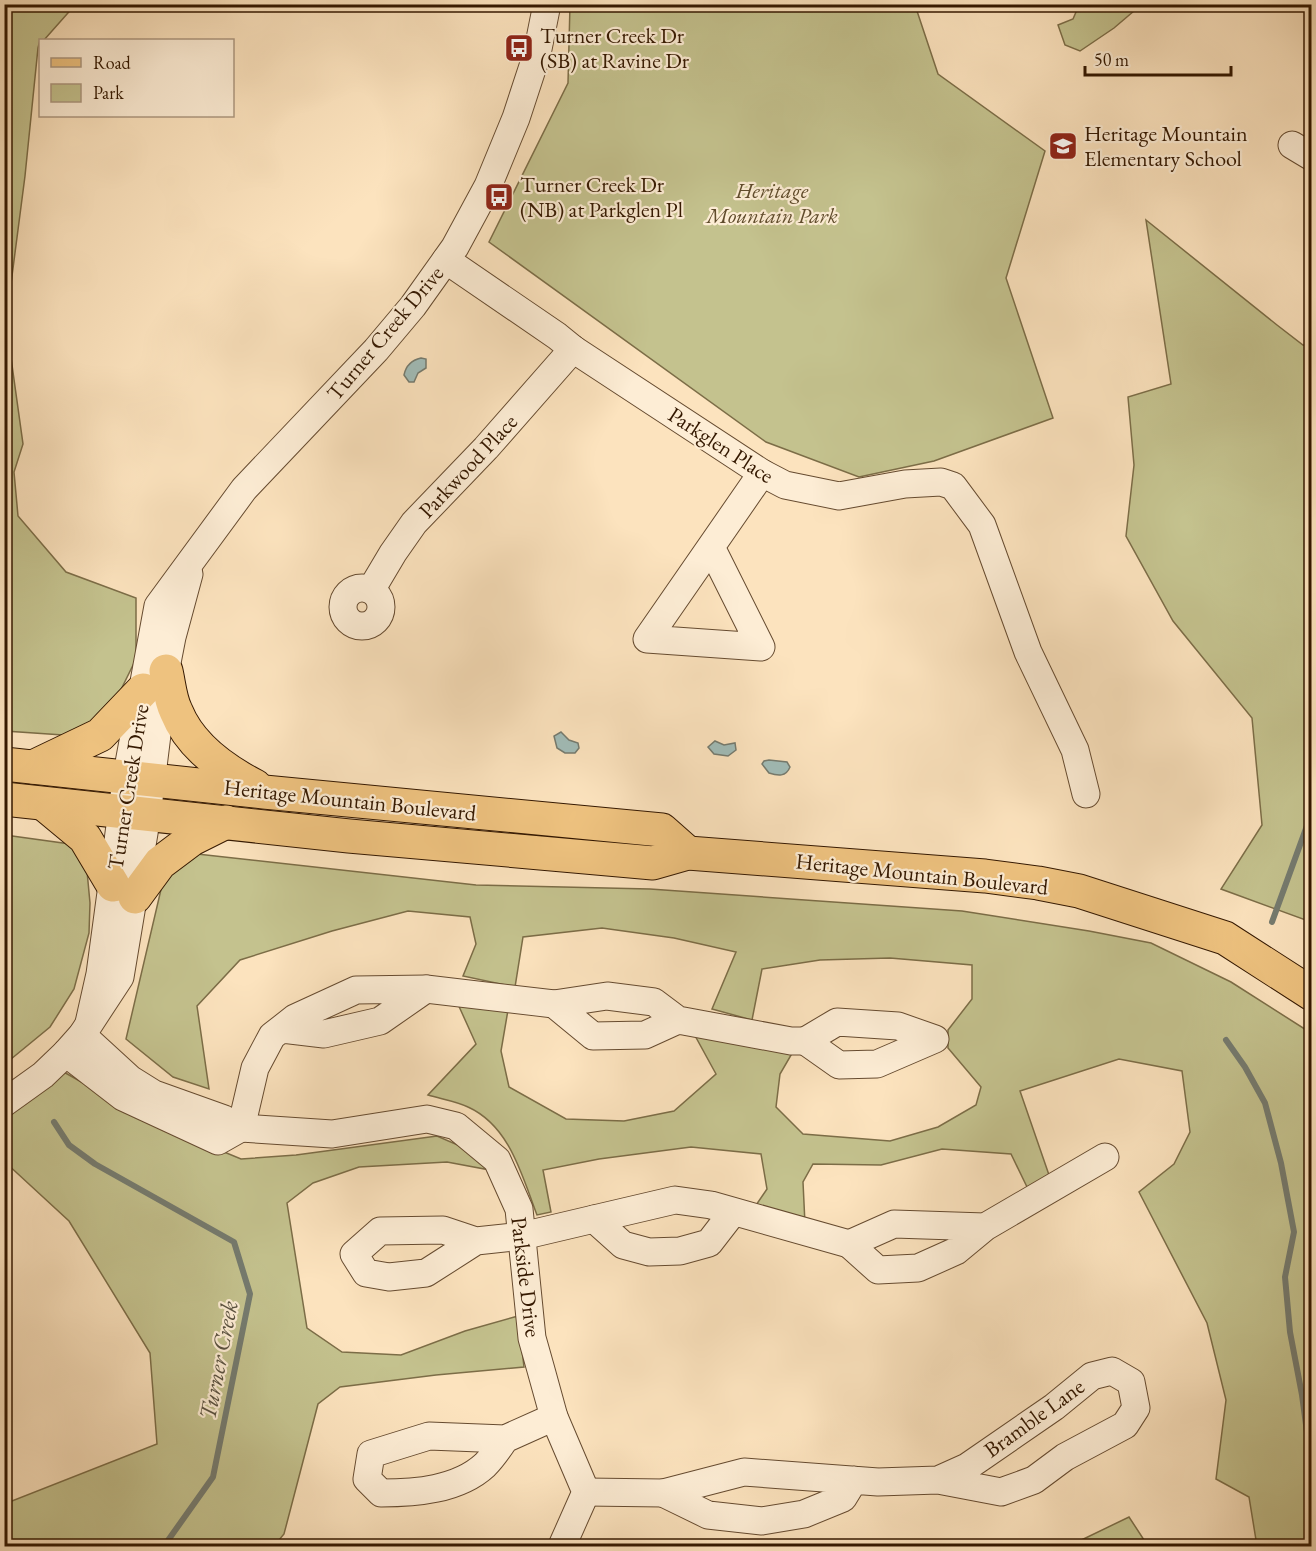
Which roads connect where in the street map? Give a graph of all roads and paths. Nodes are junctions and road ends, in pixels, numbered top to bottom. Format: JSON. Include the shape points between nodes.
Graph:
{"nodes":[{"id":1,"x":547,"y":4,"type":"edge"},
{"id":2,"x":446,"y":260,"type":"junction"},
{"id":3,"x":573,"y":349,"type":"junction"},
{"id":4,"x":762,"y":473,"type":"junction"},
{"id":5,"x":711,"y":547,"type":"dead end"},
{"id":6,"x":371,"y":590,"type":"dead end"},
{"id":7,"x":154,"y":681,"type":"junction"},
{"id":8,"x":18,"y":765,"type":"edge"},
{"id":9,"x":139,"y":778,"type":"junction"},
{"id":10,"x":264,"y":792,"type":"junction"},
{"id":11,"x":1086,"y":794,"type":"dead end"},
{"id":12,"x":4,"y":799,"type":"edge"},
{"id":13,"x":44,"y":804,"type":"junction"},
{"id":14,"x":134,"y":814,"type":"junction"},
{"id":15,"x":226,"y":822,"type":"junction"},
{"id":16,"x":688,"y":853,"type":"junction"},
{"id":17,"x":124,"y":891,"type":"junction"},
{"id":18,"x":426,"y":989,"type":"junction"},
{"id":19,"x":1311,"y":994,"type":"edge"},
{"id":20,"x":554,"y":1004,"type":"junction"},
{"id":21,"x":678,"y":1020,"type":"junction"},
{"id":22,"x":282,"y":1029,"type":"junction"},
{"id":23,"x":79,"y":1037,"type":"junction"},
{"id":24,"x":805,"y":1041,"type":"dead end"},
{"id":25,"x":4,"y":1103,"type":"edge"},
{"id":26,"x":241,"y":1128,"type":"junction"},
{"id":27,"x":1105,"y":1157,"type":"dead end"},
{"id":28,"x":733,"y":1212,"type":"junction"},
{"id":29,"x":594,"y":1220,"type":"junction"},
{"id":30,"x":986,"y":1227,"type":"junction"},
{"id":31,"x":522,"y":1236,"type":"junction"},
{"id":32,"x":476,"y":1241,"type":"dead end"},
{"id":33,"x":849,"y":1244,"type":"junction"},
{"id":34,"x":554,"y":1417,"type":"junction"},
{"id":35,"x":505,"y":1439,"type":"dead end"},
{"id":36,"x":854,"y":1480,"type":"junction"},
{"id":37,"x":938,"y":1480,"type":"junction"},
{"id":38,"x":586,"y":1492,"type":"junction"},
{"id":39,"x":663,"y":1493,"type":"junction"},
{"id":40,"x":562,"y":1546,"type":"edge"}],
"edges":[{"from":1,"to":2,"type":"street","name":"Turner Creek Drive","via":[[528,86],[507,142],[488,186]]},
{"from":2,"to":3,"type":"street","name":"Parkglen Place"},
{"from":2,"to":7,"type":"street","name":"Turner Creek Drive","via":[[376,350],[244,489],[158,606]]},
{"from":3,"to":4,"type":"street","name":"Parkglen Place"},
{"from":3,"to":6,"type":"street","name":"Parkwood Place","via":[[414,524]]},
{"from":4,"to":5,"type":"street"},
{"from":4,"to":11,"type":"street","name":"Parkglen Place","via":[[785,485],[839,496],[905,484],[940,482],[953,486],[982,525],[1028,652],[1076,750]]},
{"from":7,"to":8,"type":"main road","via":[[100,735],[65,754]]},
{"from":7,"to":9,"type":"street","name":"Turner Creek Drive"},
{"from":7,"to":10,"type":"main road","via":[[184,729],[202,749],[228,772]]},
{"from":8,"to":9,"type":"main road","name":"Heritage Mountain Boulevard"},
{"from":9,"to":10,"type":"main road","name":"Heritage Mountain Boulevard"},
{"from":9,"to":14,"type":"street"},
{"from":10,"to":16,"type":"main road","name":"Heritage Mountain Boulevard","via":[[662,830]]},
{"from":12,"to":13,"type":"main road","name":"Heritage Mountain Boulevard"},
{"from":13,"to":14,"type":"main road","name":"Heritage Mountain Boulevard"},
{"from":13,"to":17,"type":"main road","via":[[85,838]]},
{"from":14,"to":15,"type":"main road","name":"Heritage Mountain Boulevard"},
{"from":14,"to":17,"type":"street","name":"Turner Creek Drive"},
{"from":15,"to":16,"type":"main road","name":"Heritage Mountain Boulevard","via":[[653,863]]},
{"from":15,"to":17,"type":"main road","via":[[192,839]]},
{"from":16,"to":19,"type":"main road","name":"Heritage Mountain Boulevard","via":[[985,876],[1079,891],[1225,938]]},
{"from":17,"to":23,"type":"street","via":[[120,977]]},
{"from":18,"to":20,"type":"street"},
{"from":18,"to":22,"type":"street","via":[[356,990],[295,1018]]},
{"from":18,"to":22,"type":"street","via":[[380,1021],[324,1034]]},
{"from":20,"to":21,"type":"street","via":[[607,996],[654,1002]]},
{"from":20,"to":21,"type":"street","via":[[593,1036],[645,1035]]},
{"from":21,"to":24,"type":"street"},
{"from":22,"to":26,"type":"street","via":[[272,1036],[255,1068]]},
{"from":23,"to":25,"type":"street","via":[[43,1075]]},
{"from":23,"to":26,"type":"street","name":"Parkside Drive","via":[[154,1094]]},
{"from":26,"to":31,"type":"street","name":"Parkside Drive","via":[[332,1134],[427,1119],[456,1126],[497,1160],[519,1209]]},
{"from":27,"to":30,"type":"street"},
{"from":28,"to":29,"type":"street","via":[[675,1200]]},
{"from":28,"to":29,"type":"street","via":[[709,1243],[680,1251],[649,1252],[622,1245]]},
{"from":28,"to":33,"type":"street"},
{"from":29,"to":31,"type":"street"},
{"from":30,"to":33,"type":"street","via":[[894,1224]]},
{"from":30,"to":33,"type":"street","via":[[956,1251],[918,1268],[878,1270]]},
{"from":31,"to":32,"type":"street"},
{"from":31,"to":34,"type":"street","name":"Parkside Drive","via":[[532,1338]]},
{"from":34,"to":35,"type":"street"},
{"from":34,"to":38,"type":"street","name":"Parkside Drive"},
{"from":36,"to":37,"type":"street","name":"Bramble Lane"},
{"from":36,"to":39,"type":"street","name":"Bramble Lane","via":[[744,1472]]},
{"from":36,"to":39,"type":"street","name":"Bramble Lane","via":[[843,1498],[804,1514],[762,1521],[708,1515]]},
{"from":37,"to":37,"type":"street","name":"Bramble Lane","via":[[1001,1492],[1034,1480],[1065,1457],[1125,1425],[1136,1408],[1131,1382],[1112,1371],[1092,1376],[967,1467]]},
{"from":38,"to":39,"type":"street","name":"Bramble Lane"},
{"from":38,"to":40,"type":"street"}]}
